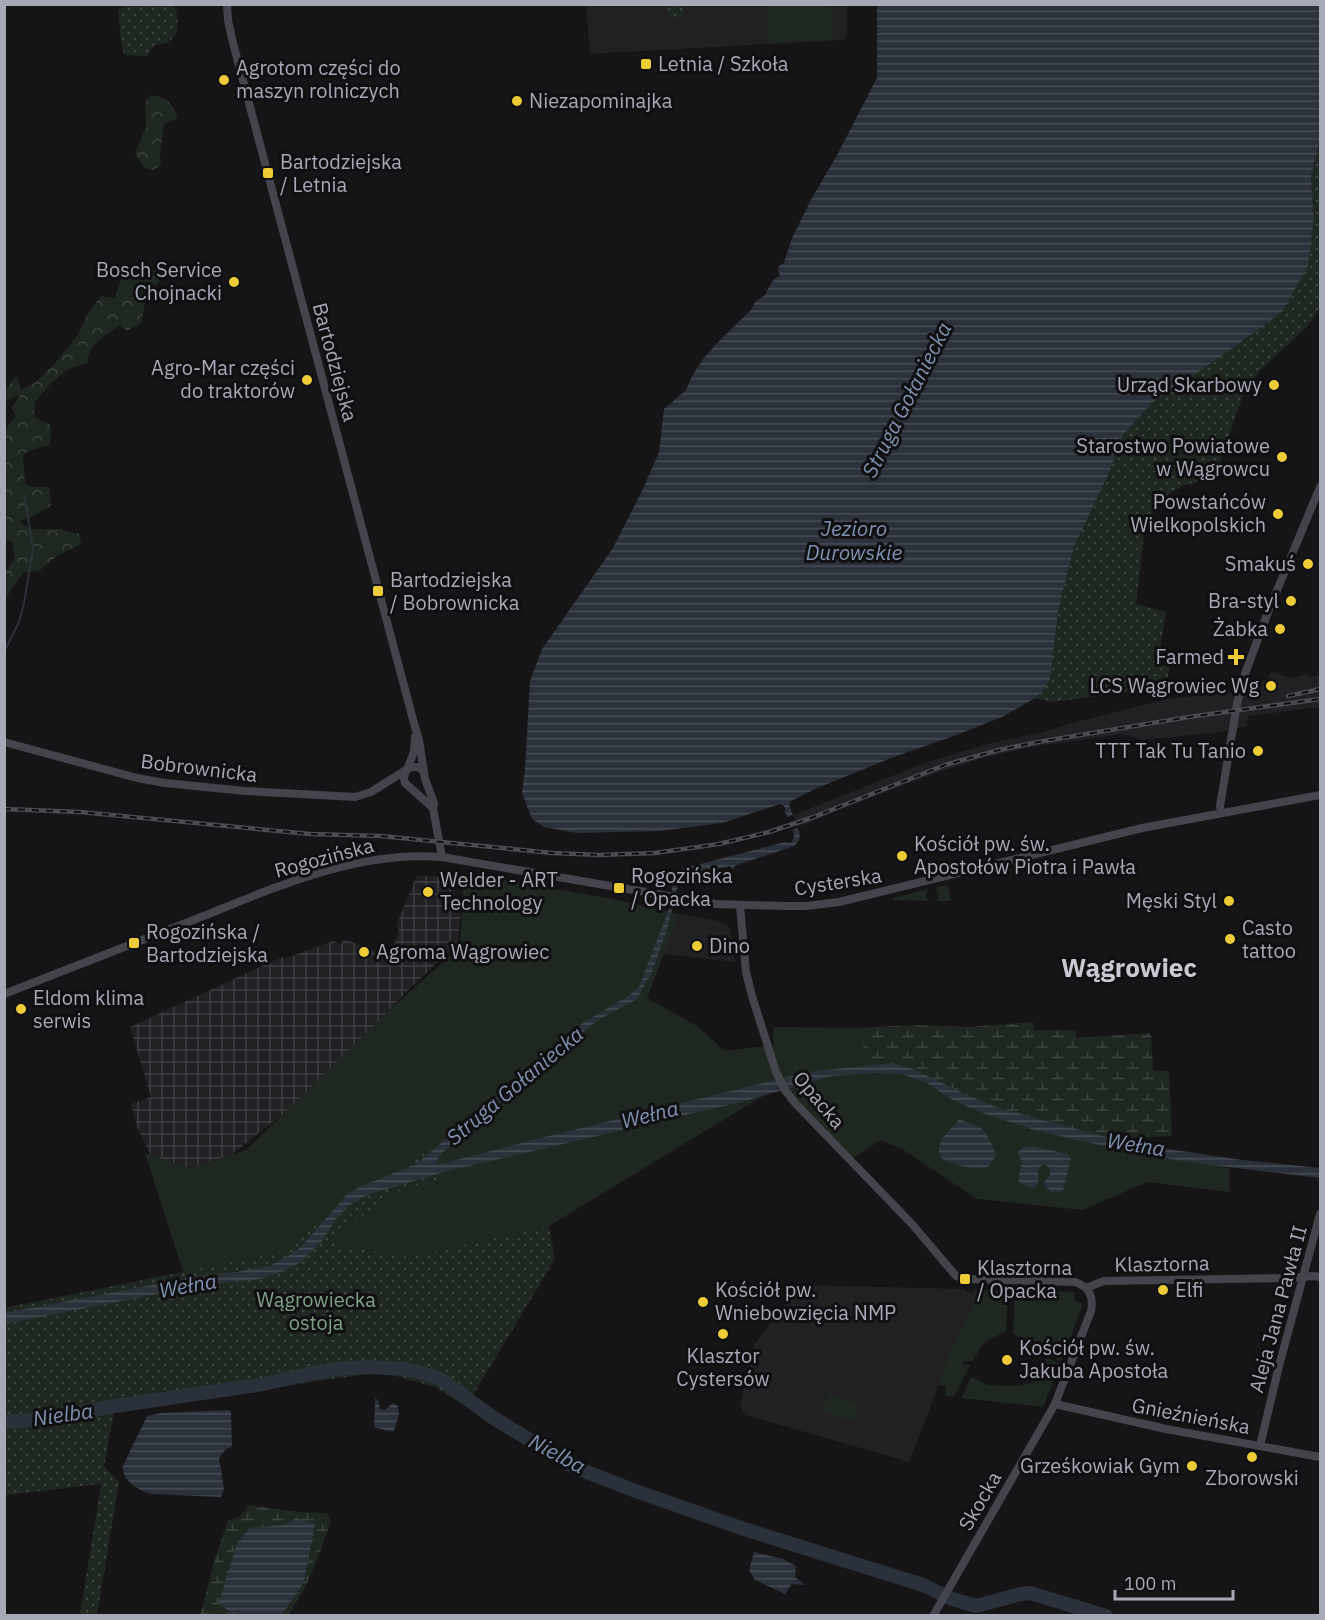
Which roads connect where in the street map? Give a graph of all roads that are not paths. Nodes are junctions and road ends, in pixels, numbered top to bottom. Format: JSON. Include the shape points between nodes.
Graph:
{"nodes":[{"id":1,"x":227,"y":4,"type":"edge"},
{"id":2,"x":1320,"y":487,"type":"edge"},
{"id":3,"x":414,"y":728,"type":"junction"},
{"id":4,"x":4,"y":742,"type":"edge"},
{"id":5,"x":407,"y":769,"type":"junction"},
{"id":6,"x":424,"y":775,"type":"junction"},
{"id":7,"x":391,"y":780,"type":"junction"},
{"id":8,"x":408,"y":785,"type":"junction"},
{"id":9,"x":1320,"y":795,"type":"edge"},
{"id":10,"x":433,"y":808,"type":"junction"},
{"id":11,"x":1221,"y":813,"type":"junction"},
{"id":12,"x":442,"y":857,"type":"junction"},
{"id":13,"x":740,"y":906,"type":"junction"},
{"id":14,"x":4,"y":994,"type":"edge"},
{"id":15,"x":1320,"y":1214,"type":"edge"},
{"id":16,"x":954,"y":1274,"type":"joint"},
{"id":17,"x":1303,"y":1277,"type":"junction"},
{"id":18,"x":1320,"y":1277,"type":"edge"},
{"id":19,"x":1086,"y":1288,"type":"junction"},
{"id":20,"x":1055,"y":1404,"type":"junction"},
{"id":21,"x":1260,"y":1446,"type":"junction"},
{"id":22,"x":1320,"y":1457,"type":"edge"},
{"id":23,"x":936,"y":1611,"type":"edge"}],
"edges":[{"from":1,"to":3,"type":"street","name":"Bartodziejska","via":[[232,39]]},
{"from":2,"to":11,"type":"street","via":[[1241,685]]},
{"from":3,"to":5,"type":"street","name":"Bartodziejska","via":[[416,745]]},
{"from":3,"to":6,"type":"street","name":"Bartodziejska"},
{"from":4,"to":7,"type":"street","name":"Bobrownicka","via":[[137,778],[182,786],[347,798],[367,794]]},
{"from":5,"to":6,"type":"street","via":[[418,767]]},
{"from":5,"to":7,"type":"street","name":"Bobrownicka"},
{"from":5,"to":8,"type":"street","via":[[404,775]]},
{"from":6,"to":8,"type":"street","via":[[422,786]]},
{"from":6,"to":10,"type":"street","name":"Bartodziejska","via":[[433,796]]},
{"from":7,"to":8,"type":"street"},
{"from":8,"to":10,"type":"street"},
{"from":9,"to":11,"type":"street","name":"Cysterska"},
{"from":10,"to":12,"type":"street","name":"Bartodziejska"},
{"from":11,"to":13,"type":"street","name":"Cysterska","via":[[1142,828],[859,898],[822,904]]},
{"from":12,"to":13,"type":"street","name":"Rogozińska"},
{"from":12,"to":14,"type":"street","name":"Rogozińska","via":[[387,858],[322,872]]},
{"from":13,"to":16,"type":"street","name":"Opacka","via":[[746,972],[780,1081],[790,1097],[912,1224]]},
{"from":15,"to":17,"type":"street","name":"Aleja Jana Pawła II"},
{"from":16,"to":19,"type":"street","name":"Klasztorna","via":[[965,1279],[1072,1282]]},
{"from":17,"to":18,"type":"street"},
{"from":17,"to":19,"type":"street","name":"Klasztorna","via":[[1104,1281]]},
{"from":17,"to":21,"type":"street","name":"Aleja Jana Pawła II"},
{"from":19,"to":20,"type":"street","name":"Skocka","via":[[1091,1295],[1091,1311]]},
{"from":20,"to":21,"type":"street","name":"Gnieźnieńska"},
{"from":20,"to":23,"type":"street","name":"Skocka"},
{"from":21,"to":22,"type":"street","name":"Gnieźnieńska"}]}
